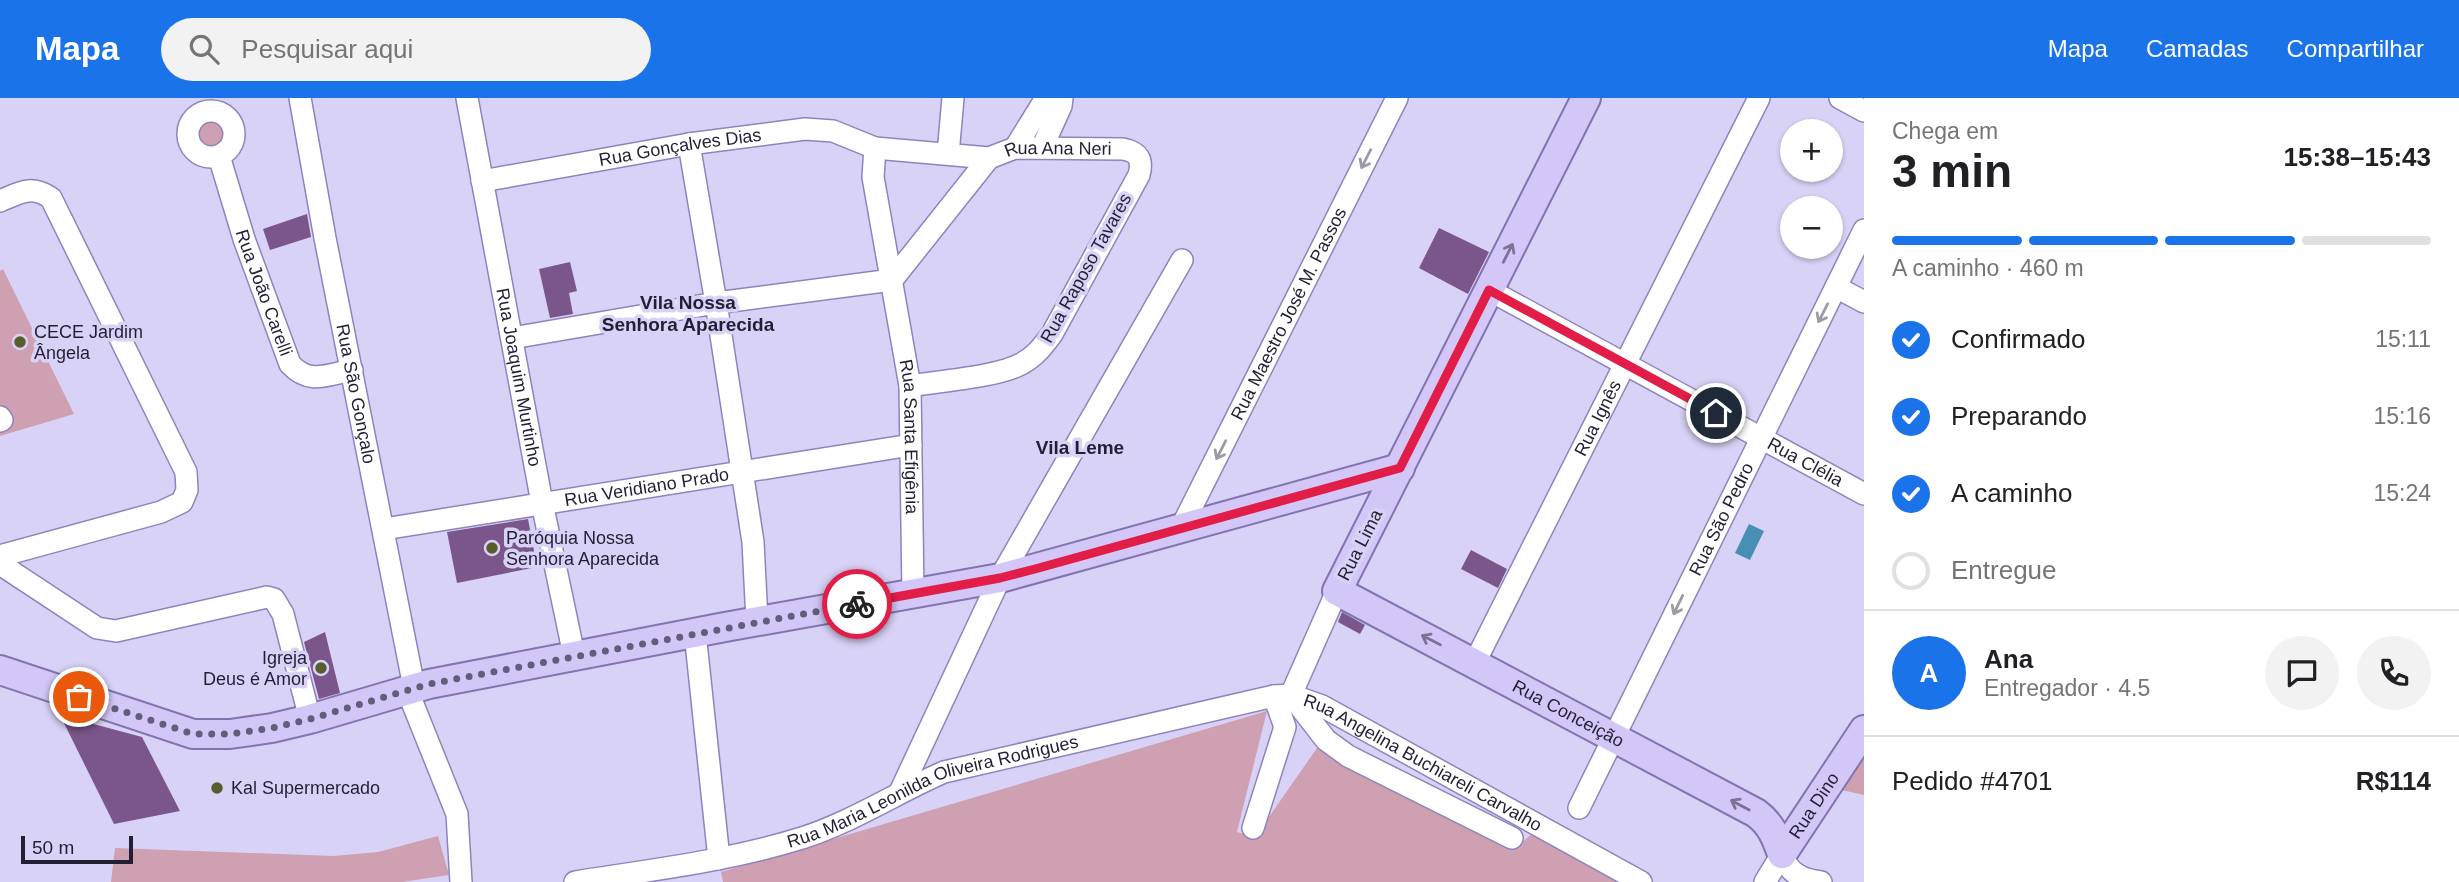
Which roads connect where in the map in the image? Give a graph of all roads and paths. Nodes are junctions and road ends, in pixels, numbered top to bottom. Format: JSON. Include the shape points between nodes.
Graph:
{"nodes":[{"id":1,"x":300,"y":98,"type":"edge"},
{"id":2,"x":467,"y":98,"type":"edge"},
{"id":3,"x":953,"y":98,"type":"edge"},
{"id":4,"x":1046,"y":98,"type":"edge"},
{"id":5,"x":1062,"y":98,"type":"edge"},
{"id":6,"x":1397,"y":98,"type":"edge"},
{"id":7,"x":1586,"y":98,"type":"edge"},
{"id":8,"x":1759,"y":98,"type":"edge"},
{"id":9,"x":1840,"y":98,"type":"edge"},
{"id":10,"x":1864,"y":111,"type":"edge"},
{"id":11,"x":689,"y":144,"type":"junction"},
{"id":12,"x":875,"y":148,"type":"junction"},
{"id":13,"x":1015,"y":148,"type":"junction"},
{"id":14,"x":1042,"y":148,"type":"junction"},
{"id":15,"x":948,"y":154,"type":"junction"},
{"id":16,"x":219,"y":156,"type":"dead end"},
{"id":17,"x":989,"y":158,"type":"junction"},
{"id":18,"x":1139,"y":175,"type":"joint"},
{"id":19,"x":482,"y":181,"type":"junction"},
{"id":20,"x":0,"y":201,"type":"edge"},
{"id":21,"x":1864,"y":230,"type":"edge"},
{"id":22,"x":1182,"y":260,"type":"dead end"},
{"id":23,"x":892,"y":280,"type":"junction"},
{"id":24,"x":1836,"y":287,"type":"junction"},
{"id":25,"x":1489,"y":290,"type":"junction"},
{"id":26,"x":1864,"y":302,"type":"edge"},
{"id":27,"x":716,"y":303,"type":"junction"},
{"id":28,"x":512,"y":338,"type":"junction"},
{"id":29,"x":1626,"y":363,"type":"junction"},
{"id":30,"x":352,"y":370,"type":"junction"},
{"id":31,"x":910,"y":386,"type":"junction"},
{"id":32,"x":1760,"y":437,"type":"junction"},
{"id":33,"x":911,"y":445,"type":"junction"},
{"id":34,"x":1400,"y":468,"type":"junction"},
{"id":35,"x":741,"y":473,"type":"junction"},
{"id":36,"x":1864,"y":494,"type":"edge"},
{"id":37,"x":542,"y":503,"type":"junction"},
{"id":38,"x":384,"y":529,"type":"junction"},
{"id":39,"x":1180,"y":530,"type":"junction"},
{"id":40,"x":0,"y":556,"type":"edge"},
{"id":41,"x":0,"y":564,"type":"edge"},
{"id":42,"x":1000,"y":578,"type":"junction"},
{"id":43,"x":1337,"y":591,"type":"junction"},
{"id":44,"x":913,"y":594,"type":"junction"},
{"id":45,"x":757,"y":621,"type":"junction"},
{"id":46,"x":695,"y":633,"type":"junction"},
{"id":47,"x":574,"y":655,"type":"junction"},
{"id":48,"x":1475,"y":662,"type":"junction"},
{"id":49,"x":0,"y":670,"type":"edge"},
{"id":50,"x":411,"y":688,"type":"junction"},
{"id":51,"x":1283,"y":696,"type":"junction"},
{"id":52,"x":310,"y":719,"type":"junction"},
{"id":53,"x":1614,"y":738,"type":"junction"},
{"id":54,"x":1860,"y":742,"type":"edge"},
{"id":55,"x":900,"y":792,"type":"junction"},
{"id":56,"x":1579,"y":808,"type":"dead end"},
{"id":57,"x":1253,"y":828,"type":"dead end"},
{"id":58,"x":1512,"y":838,"type":"dead end"},
{"id":59,"x":1782,"y":854,"type":"junction"},
{"id":60,"x":711,"y":867,"type":"edge"},
{"id":61,"x":461,"y":882,"type":"edge"},
{"id":62,"x":575,"y":882,"type":"edge"},
{"id":63,"x":1641,"y":882,"type":"edge"},
{"id":64,"x":1765,"y":882,"type":"edge"},
{"id":65,"x":1821,"y":882,"type":"edge"}],
"edges":[{"from":1,"to":30,"type":"street","name":"Rua São Gonçalo"},
{"from":2,"to":19,"type":"street","name":"Rua Joaquim Murtinho"},
{"from":3,"to":15,"type":"street"},
{"from":4,"to":13,"type":"street"},
{"from":5,"to":14,"type":"street"},
{"from":6,"to":39,"type":"street","name":"Rua Maestro José M. Passos","one_way":true},
{"from":25,"to":7,"type":"main road","name":"Rua Lima","one_way":true},
{"from":8,"to":29,"type":"street","name":"Rua Ignês"},
{"from":9,"to":10,"type":"street"},
{"from":11,"to":12,"type":"street","name":"Rua Gonçalves Dias","via":[[805,129],[833,131]]},
{"from":11,"to":19,"type":"street","name":"Rua Gonçalves Dias"},
{"from":11,"to":27,"type":"street"},
{"from":12,"to":15,"type":"street","name":"Rua Ana Neri"},
{"from":12,"to":23,"type":"street","name":"Rua Santa Efigênia","via":[[873,177]]},
{"from":13,"to":14,"type":"street","name":"Rua Ana Neri"},
{"from":13,"to":17,"type":"street","name":"Rua Ana Neri"},
{"from":14,"to":18,"type":"street","name":"Rua Ana Neri","via":[[1132,151],[1142,165]]},
{"from":15,"to":17,"type":"street","name":"Rua Ana Neri"},
{"from":16,"to":30,"type":"street","name":"Rua João Carelli","via":[[290,364],[312,378]]},
{"from":17,"to":23,"type":"street"},
{"from":18,"to":31,"type":"street","name":"Rua Raposo Tavares","via":[[1037,354],[1001,371]]},
{"from":19,"to":28,"type":"street","name":"Rua Joaquim Murtinho"},
{"from":20,"to":40,"type":"street","via":[[39,190],[51,198],[186,471],[187,490],[181,502],[161,512]]},
{"from":21,"to":24,"type":"street","name":"Rua São Pedro"},
{"from":22,"to":42,"type":"street"},
{"from":23,"to":27,"type":"street"},
{"from":23,"to":31,"type":"street","name":"Rua Santa Efigênia"},
{"from":24,"to":26,"type":"street"},
{"from":24,"to":32,"type":"street","name":"Rua São Pedro","one_way":true},
{"from":25,"to":29,"type":"street","name":"Rua Clélia"},
{"from":25,"to":34,"type":"main road","name":"Rua Lima"},
{"from":27,"to":28,"type":"street"},
{"from":27,"to":35,"type":"street"},
{"from":28,"to":37,"type":"street","name":"Rua Joaquim Murtinho"},
{"from":29,"to":32,"type":"street","name":"Rua Clélia"},
{"from":29,"to":48,"type":"street","name":"Rua Ignês"},
{"from":30,"to":38,"type":"street","name":"Rua São Gonçalo"},
{"from":31,"to":33,"type":"street","name":"Rua Santa Efigênia"},
{"from":32,"to":36,"type":"street","name":"Rua Clélia"},
{"from":32,"to":53,"type":"street","name":"Rua São Pedro","one_way":true},
{"from":33,"to":35,"type":"street","name":"Rua Veridiano Prado"},
{"from":33,"to":44,"type":"street","name":"Rua Santa Efigênia"},
{"from":34,"to":39,"type":"main road"},
{"from":34,"to":43,"type":"main road","name":"Rua Lima"},
{"from":35,"to":37,"type":"street","name":"Rua Veridiano Prado"},
{"from":35,"to":45,"type":"street","via":[[753,542]]},
{"from":37,"to":38,"type":"street","name":"Rua Veridiano Prado"},
{"from":37,"to":47,"type":"street","name":"Rua Joaquim Murtinho"},
{"from":38,"to":50,"type":"street","name":"Rua São Gonçalo"},
{"from":39,"to":42,"type":"main road"},
{"from":41,"to":52,"type":"street","via":[[106,631],[274,599],[283,614]]},
{"from":42,"to":44,"type":"main road"},
{"from":42,"to":55,"type":"street"},
{"from":48,"to":43,"type":"main road","name":"Rua Conceição","one_way":true},
{"from":43,"to":51,"type":"street","name":"Rua Lima"},
{"from":44,"to":45,"type":"main road"},
{"from":45,"to":46,"type":"main road"},
{"from":46,"to":47,"type":"main road"},
{"from":46,"to":60,"type":"street"},
{"from":47,"to":50,"type":"main road"},
{"from":48,"to":53,"type":"main road","name":"Rua Conceição"},
{"from":49,"to":52,"type":"main road","via":[[193,734],[230,734]]},
{"from":50,"to":52,"type":"main road"},
{"from":50,"to":61,"type":"street","name":"Rua São Gonçalo","via":[[410,697],[457,814]]},
{"from":51,"to":55,"type":"street","name":"Rua Maria Leonilda Oliveira Rodrigues","via":[[944,772]]},
{"from":51,"to":57,"type":"street","via":[[1285,727]]},
{"from":51,"to":58,"type":"street","name":"Rua Angelina Buchiareli Carvalho","via":[[1348,756]]},
{"from":51,"to":63,"type":"street","name":"Rua Angelina Buchiareli Carvalho","via":[[1322,706]]},
{"from":53,"to":56,"type":"street","name":"Rua São Pedro"},
{"from":59,"to":53,"type":"main road","name":"Rua Conceição","one_way":true,"via":[[1763,818]]},
{"from":54,"to":59,"type":"main road","name":"Rua Dino"},
{"from":55,"to":60,"type":"street","name":"Rua Maria Leonilda Oliveira Rodrigues","via":[[853,819]]},
{"from":59,"to":64,"type":"street","name":"Rua Dino"},
{"from":59,"to":65,"type":"street","via":[[1791,871]]},
{"from":60,"to":62,"type":"street","name":"Rua Maria Leonilda Oliveira Rodrigues"}]}
